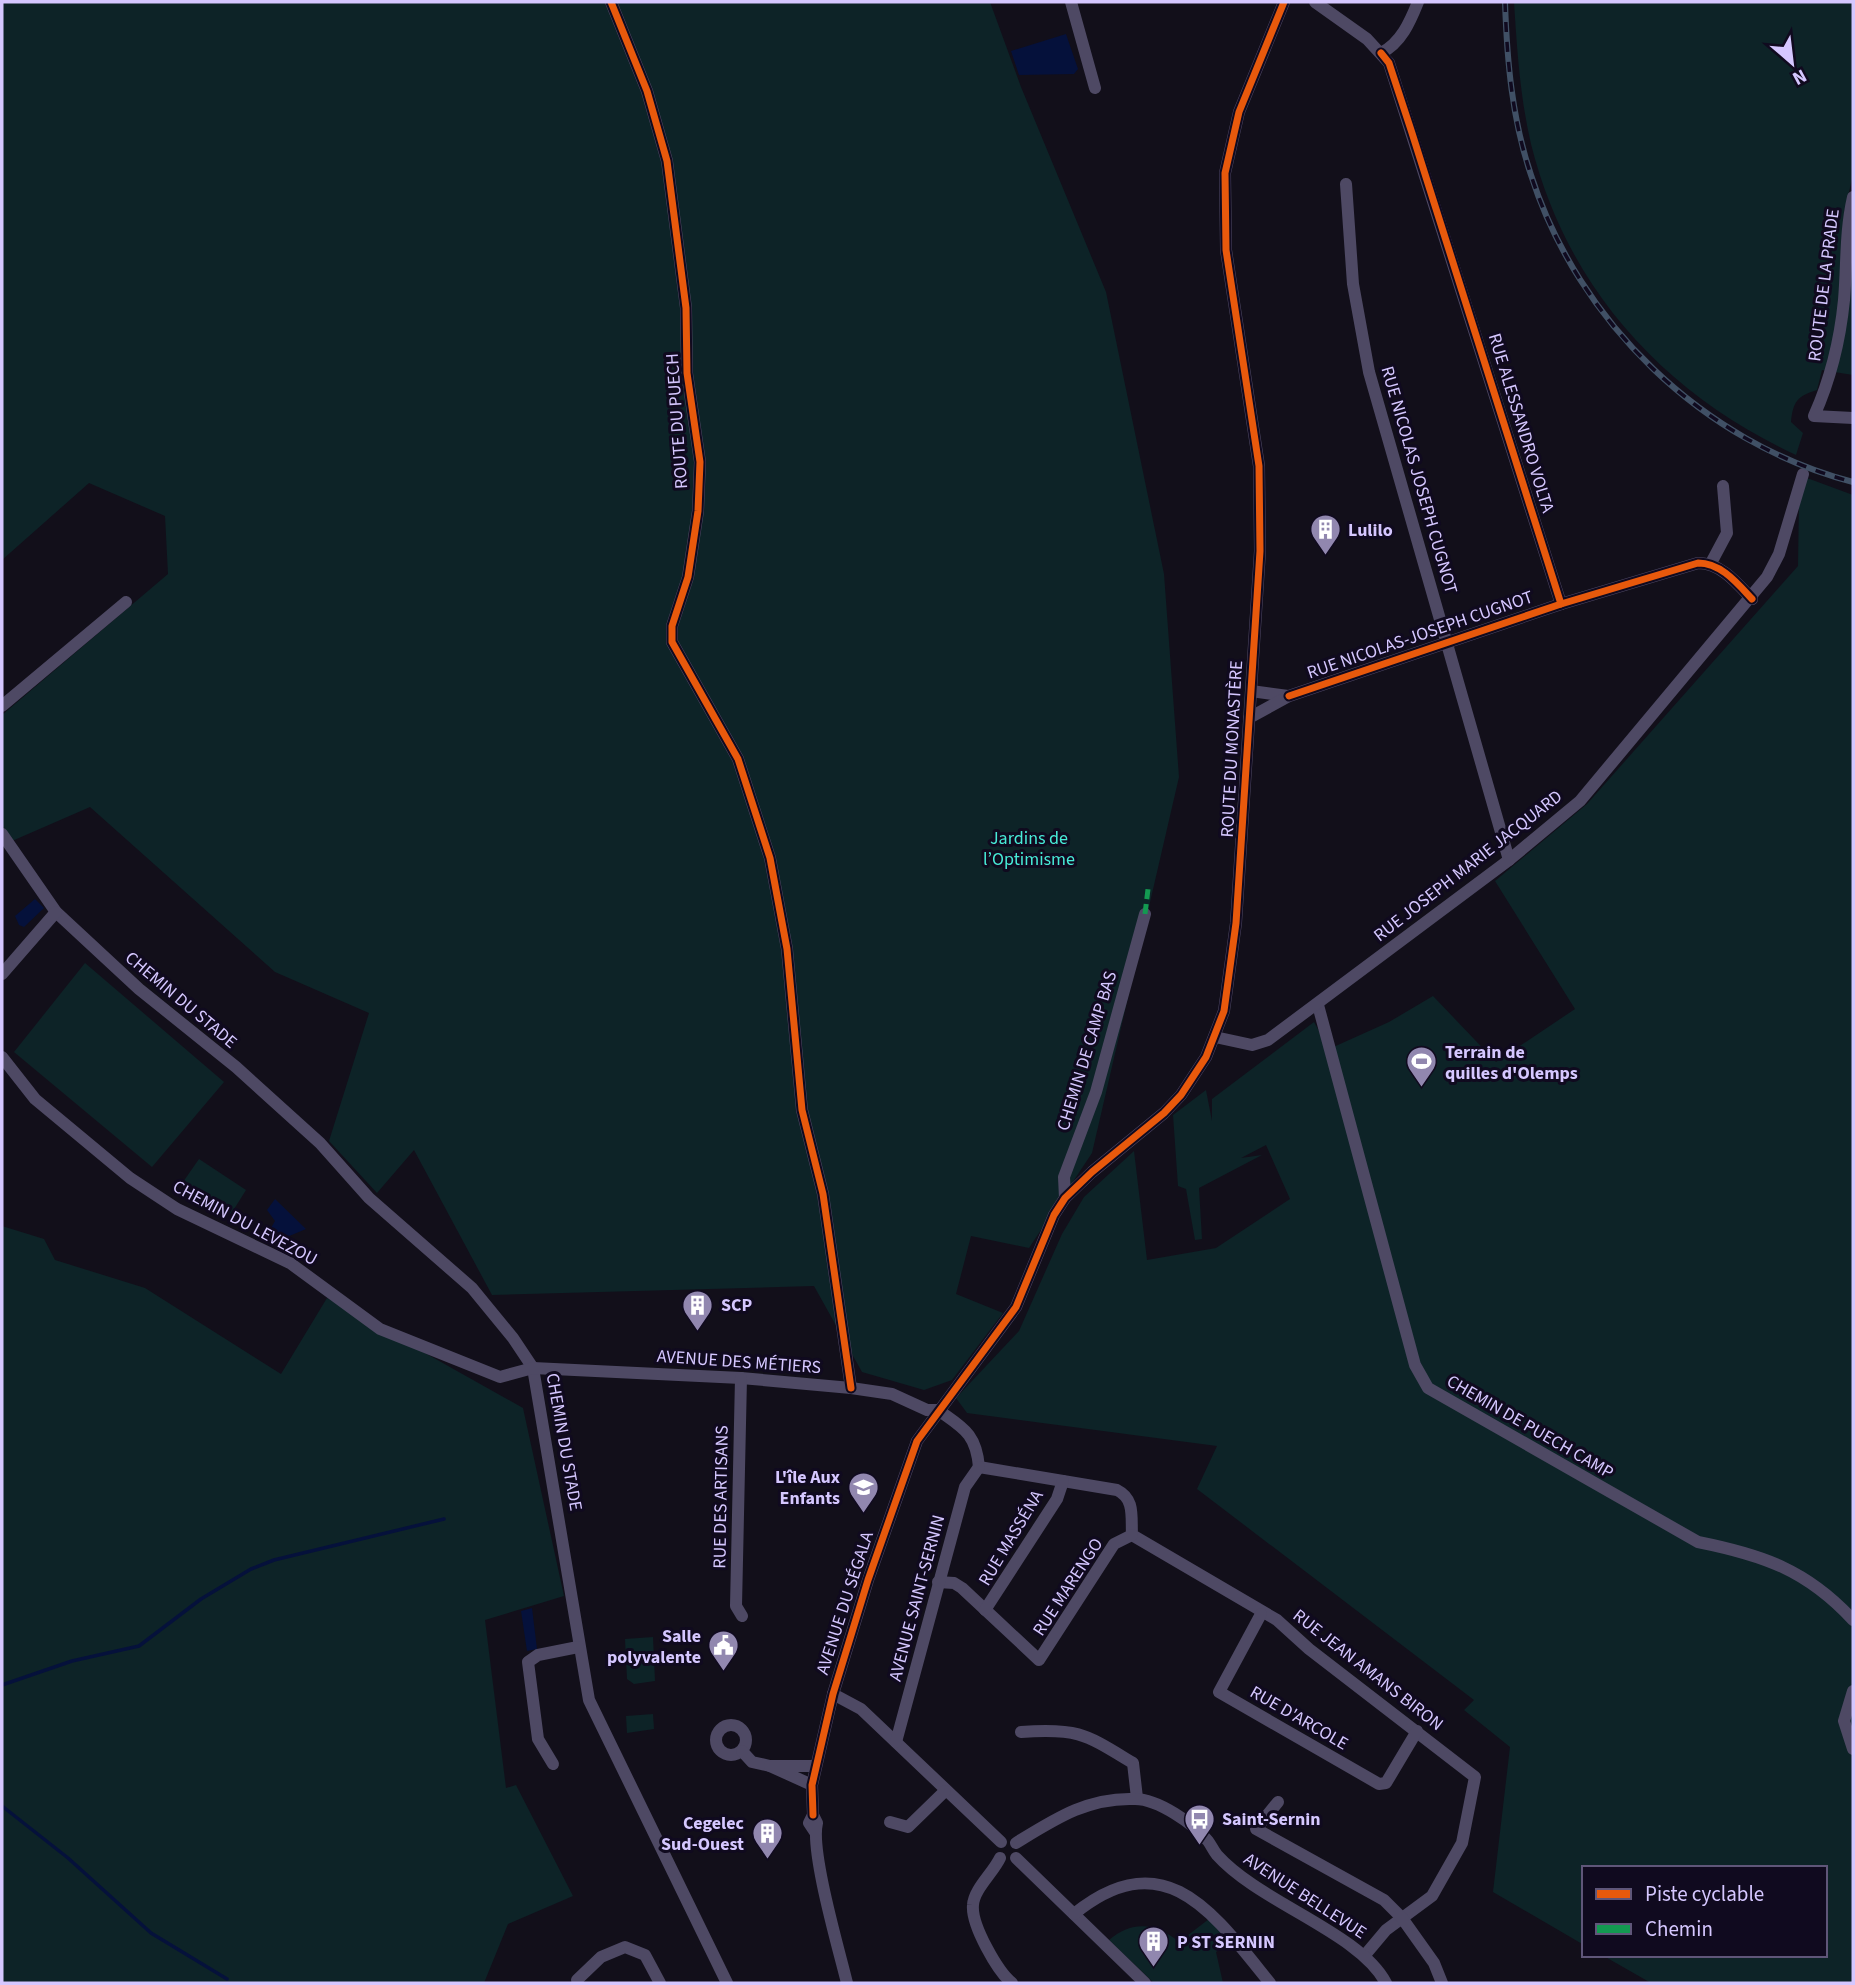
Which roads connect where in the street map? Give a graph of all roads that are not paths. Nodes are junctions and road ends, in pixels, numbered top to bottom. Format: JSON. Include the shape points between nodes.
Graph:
{"nodes":[{"id":1,"x":611,"y":2,"type":"edge"},
{"id":2,"x":1071,"y":2,"type":"edge"},
{"id":3,"x":1284,"y":2,"type":"edge"},
{"id":4,"x":1315,"y":2,"type":"edge"},
{"id":5,"x":1419,"y":2,"type":"edge"},
{"id":6,"x":1381,"y":53,"type":"junction"},
{"id":7,"x":1095,"y":89,"type":"dead end"},
{"id":8,"x":1346,"y":184,"type":"dead end"},
{"id":9,"x":1853,"y":197,"type":"edge"},
{"id":10,"x":1853,"y":418,"type":"edge"},
{"id":11,"x":1803,"y":474,"type":"dead end"},
{"id":12,"x":1723,"y":486,"type":"dead end"},
{"id":13,"x":1711,"y":563,"type":"junction"},
{"id":14,"x":1752,"y":599,"type":"junction"},
{"id":15,"x":126,"y":602,"type":"dead end"},
{"id":16,"x":1561,"y":604,"type":"junction"},
{"id":17,"x":1448,"y":642,"type":"junction"},
{"id":18,"x":1251,"y":691,"type":"junction"},
{"id":19,"x":1289,"y":696,"type":"junction"},
{"id":20,"x":2,"y":706,"type":"edge"},
{"id":21,"x":1249,"y":718,"type":"junction"},
{"id":22,"x":2,"y":834,"type":"edge"},
{"id":23,"x":1509,"y":860,"type":"junction"},
{"id":24,"x":56,"y":912,"type":"junction"},
{"id":25,"x":1145,"y":914,"type":"dead end"},
{"id":26,"x":2,"y":974,"type":"edge"},
{"id":27,"x":1318,"y":1004,"type":"junction"},
{"id":28,"x":1215,"y":1037,"type":"junction"},
{"id":29,"x":2,"y":1057,"type":"edge"},
{"id":30,"x":1065,"y":1198,"type":"junction"},
{"id":31,"x":533,"y":1368,"type":"junction"},
{"id":32,"x":500,"y":1377,"type":"joint"},
{"id":33,"x":741,"y":1378,"type":"junction"},
{"id":34,"x":851,"y":1388,"type":"junction"},
{"id":35,"x":938,"y":1409,"type":"junction"},
{"id":36,"x":979,"y":1467,"type":"junction"},
{"id":37,"x":1063,"y":1481,"type":"junction"},
{"id":38,"x":1132,"y":1535,"type":"junction"},
{"id":39,"x":938,"y":1582,"type":"junction"},
{"id":40,"x":985,"y":1610,"type":"junction"},
{"id":41,"x":1261,"y":1614,"type":"junction"},
{"id":42,"x":742,"y":1616,"type":"dead end"},
{"id":43,"x":1853,"y":1620,"type":"edge"},
{"id":44,"x":578,"y":1647,"type":"junction"},
{"id":45,"x":1853,"y":1691,"type":"edge"},
{"id":46,"x":833,"y":1694,"type":"junction"},
{"id":47,"x":1418,"y":1731,"type":"junction"},
{"id":48,"x":1021,"y":1732,"type":"dead end"},
{"id":49,"x":896,"y":1742,"type":"junction"},
{"id":50,"x":1853,"y":1749,"type":"edge"},
{"id":51,"x":742,"y":1751,"type":"dead end"},
{"id":52,"x":554,"y":1764,"type":"dead end"},
{"id":53,"x":770,"y":1766,"type":"junction"},
{"id":54,"x":816,"y":1766,"type":"junction"},
{"id":55,"x":812,"y":1785,"type":"junction"},
{"id":56,"x":945,"y":1791,"type":"junction"},
{"id":57,"x":1137,"y":1798,"type":"junction"},
{"id":58,"x":1278,"y":1802,"type":"dead end"},
{"id":59,"x":890,"y":1822,"type":"dead end"},
{"id":60,"x":1001,"y":1842,"type":"junction"},
{"id":61,"x":1016,"y":1843,"type":"junction"},
{"id":62,"x":1000,"y":1858,"type":"junction"},
{"id":63,"x":1016,"y":1858,"type":"junction"},
{"id":64,"x":1074,"y":1914,"type":"junction"},
{"id":65,"x":1402,"y":1918,"type":"junction"},
{"id":66,"x":1364,"y":1955,"type":"junction"},
{"id":67,"x":577,"y":1980,"type":"dead end"},
{"id":68,"x":660,"y":1983,"type":"edge"},
{"id":69,"x":727,"y":1983,"type":"edge"},
{"id":70,"x":847,"y":1983,"type":"edge"},
{"id":71,"x":1012,"y":1983,"type":"edge"},
{"id":72,"x":1145,"y":1983,"type":"edge"},
{"id":73,"x":1270,"y":1983,"type":"edge"},
{"id":74,"x":1386,"y":1983,"type":"edge"},
{"id":75,"x":1442,"y":1983,"type":"edge"}],
"edges":[{"from":1,"to":34,"type":"street","name":"ROUTE DU PUECH","via":[[647,91],[667,161],[684,295],[687,373],[699,462],[698,511],[672,642],[738,759],[770,858],[787,949],[802,1110],[823,1194]]},
{"from":2,"to":7,"type":"street"},
{"from":3,"to":18,"type":"street","name":"ROUTE DU MONASTÈRE","via":[[1243,99],[1225,173],[1226,250],[1259,479],[1260,551]]},
{"from":4,"to":6,"type":"street","name":"RUE ALESSANDRO VOLTA","via":[[1342,18]]},
{"from":5,"to":6,"type":"street","via":[[1400,38]]},
{"from":6,"to":16,"type":"street","name":"RUE ALESSANDRO VOLTA","via":[[1397,86]]},
{"from":8,"to":17,"type":"street","name":"RUE NICOLAS JOSEPH CUGNOT","via":[[1359,328]]},
{"from":9,"to":10,"type":"street","name":"ROUTE DE LA PRADE","via":[[1839,337],[1830,380],[1814,416]]},
{"from":11,"to":14,"type":"street","name":"RUE JOSEPH MARIE JACQUARD","via":[[1779,554]]},
{"from":12,"to":13,"type":"street","via":[[1727,533]]},
{"from":13,"to":14,"type":"street"},
{"from":13,"to":16,"type":"street"},
{"from":14,"to":23,"type":"street","name":"RUE JOSEPH MARIE JACQUARD","via":[[1580,801]]},
{"from":15,"to":20,"type":"street"},
{"from":16,"to":17,"type":"street","name":"RUE NICOLAS-JOSEPH CUGNOT"},
{"from":17,"to":19,"type":"street","name":"RUE NICOLAS-JOSEPH CUGNOT"},
{"from":17,"to":23,"type":"street","name":"RUE NICOLAS JOSEPH CUGNOT"},
{"from":18,"to":19,"type":"street","name":"RUE NICOLAS-JOSEPH CUGNOT"},
{"from":18,"to":21,"type":"street","name":"ROUTE DU MONASTÈRE"},
{"from":19,"to":21,"type":"street","name":"RUE NICOLAS-JOSEPH CUGNOT"},
{"from":21,"to":28,"type":"street","name":"ROUTE DU MONASTÈRE","via":[[1233,958]]},
{"from":22,"to":24,"type":"street","name":"CHEMIN DU STADE"},
{"from":23,"to":27,"type":"street","name":"RUE JOSEPH MARIE JACQUARD"},
{"from":24,"to":26,"type":"street"},
{"from":24,"to":31,"type":"street","name":"CHEMIN DU STADE","via":[[139,989],[236,1067],[320,1143],[369,1198],[472,1288]]},
{"from":25,"to":30,"type":"street","name":"CHEMIN DE CAMP BAS","via":[[1096,1091],[1064,1177]]},
{"from":27,"to":28,"type":"street","name":"RUE JOSEPH MARIE JACQUARD","via":[[1268,1040],[1252,1045]]},
{"from":27,"to":43,"type":"street","name":"CHEMIN DE PUECH CAMP","via":[[1421,1380],[1506,1434],[1698,1542],[1747,1552],[1814,1582]]},
{"from":28,"to":30,"type":"street","name":"ROUTE DU MONASTÈRE","via":[[1195,1076],[1164,1114]]},
{"from":29,"to":32,"type":"street","name":"CHEMIN DU LEVEZOU","via":[[34,1098],[81,1139],[177,1209],[290,1263],[380,1329]]},
{"from":30,"to":35,"type":"street","name":"ROUTE DU MONASTÈRE","via":[[1016,1307]]},
{"from":31,"to":32,"type":"street","name":"AVENUE DES MÉTIERS"},
{"from":31,"to":33,"type":"street","name":"AVENUE DES MÉTIERS"},
{"from":31,"to":44,"type":"street","name":"CHEMIN DU STADE"},
{"from":33,"to":34,"type":"street","name":"AVENUE DES MÉTIERS"},
{"from":33,"to":42,"type":"street","name":"RUE DES ARTISANS","via":[[736,1606]]},
{"from":34,"to":35,"type":"street","name":"AVENUE DES MÉTIERS","via":[[892,1394],[927,1410]]},
{"from":35,"to":36,"type":"street","via":[[970,1433]]},
{"from":35,"to":46,"type":"street","name":"AVENUE DU SÉGALA","via":[[917,1441]]},
{"from":36,"to":37,"type":"street"},
{"from":36,"to":39,"type":"street","name":"AVENUE SAINT-SERNIN","via":[[965,1487]]},
{"from":37,"to":38,"type":"street","via":[[1126,1494],[1132,1504]]},
{"from":37,"to":40,"type":"street","name":"RUE MASSÉNA","via":[[1057,1499]]},
{"from":38,"to":40,"type":"street","name":"RUE MARENGO","via":[[1114,1544],[1039,1660]]},
{"from":38,"to":41,"type":"street","name":"RUE JEAN AMANS BIRON"},
{"from":39,"to":40,"type":"street","name":"RUE MARENGO","via":[[954,1583]]},
{"from":39,"to":49,"type":"street","name":"AVENUE SAINT-SERNIN"},
{"from":41,"to":47,"type":"street","name":"RUE JEAN AMANS BIRON","via":[[1277,1620]]},
{"from":41,"to":47,"type":"street","name":"RUE D'ARCOLE","via":[[1219,1692],[1379,1784],[1386,1783]]},
{"from":44,"to":52,"type":"street","via":[[538,1655],[528,1662],[538,1740]]},
{"from":44,"to":69,"type":"street","name":"CHEMIN DU STADE","via":[[589,1700]]},
{"from":45,"to":50,"type":"street","via":[[1844,1721]]},
{"from":46,"to":49,"type":"street","via":[[861,1709]]},
{"from":46,"to":54,"type":"street","name":"AVENUE DU SÉGALA"},
{"from":47,"to":65,"type":"street","name":"RUE JEAN AMANS BIRON","via":[[1475,1777],[1462,1843],[1432,1896]]},
{"from":48,"to":57,"type":"street","via":[[1063,1729],[1089,1737],[1133,1763]]},
{"from":49,"to":56,"type":"street"},
{"from":51,"to":53,"type":"street","via":[[752,1762]]},
{"from":53,"to":54,"type":"street"},
{"from":53,"to":55,"type":"street"},
{"from":54,"to":55,"type":"street","name":"AVENUE DU SÉGALA"},
{"from":55,"to":70,"type":"street","name":"AVENUE DU SÉGALA","via":[[815,1832]]},
{"from":56,"to":59,"type":"street","via":[[908,1827]]},
{"from":56,"to":60,"type":"street"},
{"from":57,"to":61,"type":"street","via":[[1072,1809]]},
{"from":57,"to":66,"type":"street","name":"AVENUE BELLEVUE","via":[[1182,1820],[1237,1874]]},
{"from":58,"to":65,"type":"street","via":[[1256,1829],[1384,1900]]},
{"from":60,"to":61,"type":"street"},
{"from":60,"to":62,"type":"street"},
{"from":61,"to":63,"type":"street"},
{"from":62,"to":63,"type":"street"},
{"from":62,"to":71,"type":"street","via":[[973,1905],[990,1953],[1002,1976]]},
{"from":63,"to":64,"type":"street"},
{"from":64,"to":72,"type":"street"},
{"from":64,"to":73,"type":"street","via":[[1097,1895],[1118,1886],[1149,1882],[1177,1889],[1224,1925]]},
{"from":65,"to":66,"type":"street","name":"RUE JEAN AMANS BIRON"},
{"from":65,"to":75,"type":"street","via":[[1434,1963]]},
{"from":66,"to":74,"type":"street","name":"AVENUE BELLEVUE"},
{"from":67,"to":68,"type":"street","via":[[601,1956],[625,1947],[645,1955]]}]}
